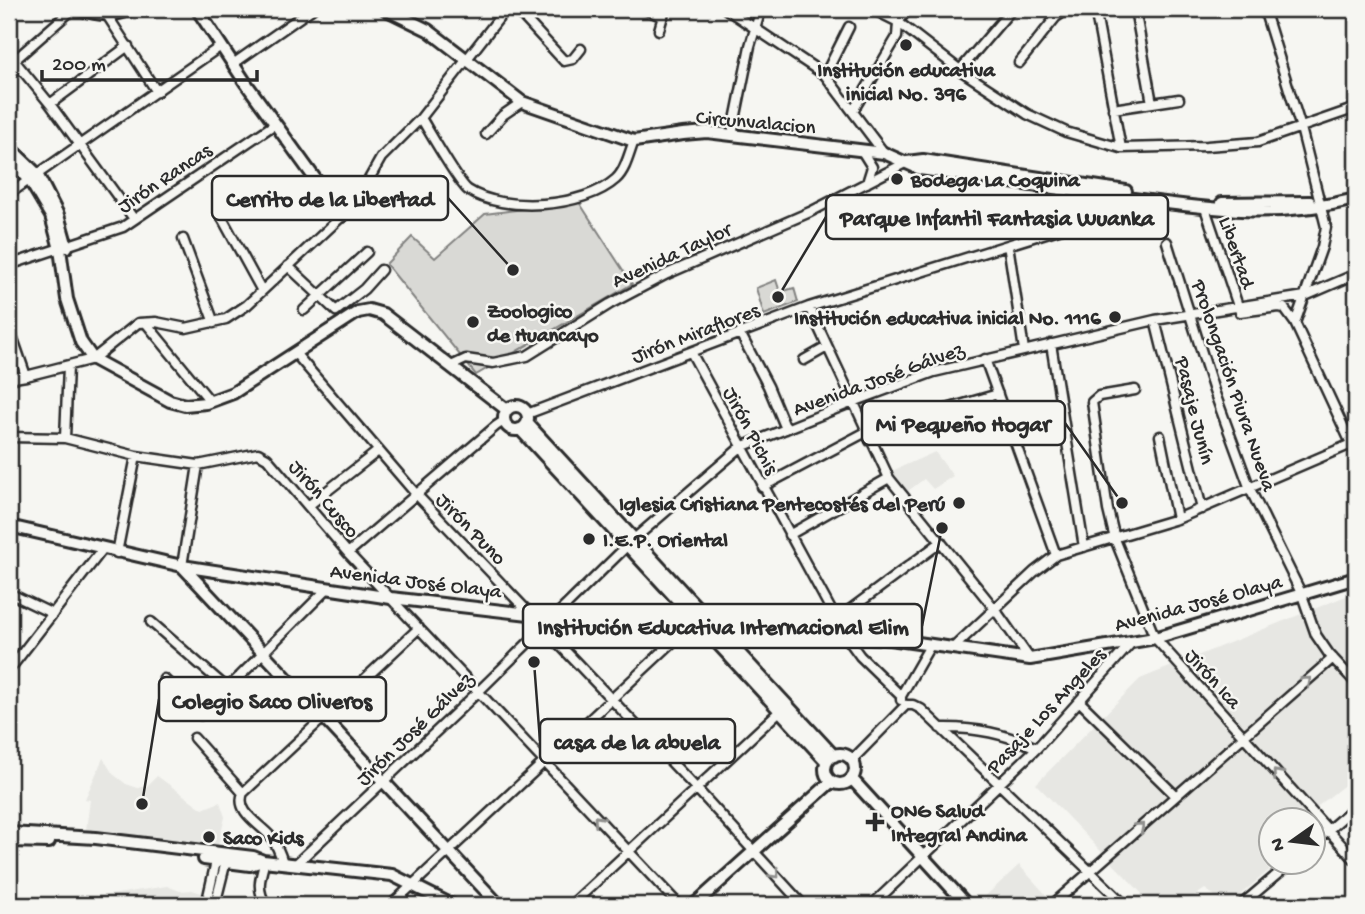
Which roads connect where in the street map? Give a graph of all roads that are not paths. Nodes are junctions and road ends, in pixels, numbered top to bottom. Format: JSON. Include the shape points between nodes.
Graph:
{"nodes":[{"id":1,"x":73,"y":9,"type":"edge"},
{"id":2,"x":79,"y":9,"type":"edge"},
{"id":3,"x":132,"y":9,"type":"edge"},
{"id":4,"x":197,"y":9,"type":"edge"},
{"id":5,"x":313,"y":9,"type":"edge"},
{"id":6,"x":385,"y":9,"type":"edge"},
{"id":7,"x":506,"y":9,"type":"edge"},
{"id":8,"x":645,"y":9,"type":"edge"},
{"id":9,"x":726,"y":9,"type":"edge"},
{"id":10,"x":761,"y":9,"type":"edge"},
{"id":11,"x":872,"y":9,"type":"edge"},
{"id":12,"x":908,"y":9,"type":"edge"},
{"id":13,"x":1013,"y":9,"type":"edge"},
{"id":14,"x":1068,"y":9,"type":"edge"},
{"id":15,"x":1095,"y":9,"type":"edge"},
{"id":16,"x":1135,"y":9,"type":"edge"},
{"id":17,"x":1264,"y":9,"type":"edge"},
{"id":18,"x":520,"y":10,"type":"edge"},
{"id":19,"x":664,"y":13,"type":"edge"},
{"id":20,"x":107,"y":15,"type":"junction"},
{"id":21,"x":898,"y":22,"type":"junction"},
{"id":22,"x":849,"y":27,"type":"dead end"},
{"id":23,"x":755,"y":28,"type":"junction"},
{"id":24,"x":659,"y":30,"type":"dead end"},
{"id":25,"x":128,"y":46,"type":"junction"},
{"id":26,"x":221,"y":46,"type":"junction"},
{"id":27,"x":581,"y":49,"type":"dead end"},
{"id":28,"x":464,"y":59,"type":"junction"},
{"id":29,"x":10,"y":60,"type":"edge"},
{"id":30,"x":1019,"y":63,"type":"dead end"},
{"id":31,"x":233,"y":64,"type":"junction"},
{"id":32,"x":960,"y":70,"type":"junction"},
{"id":33,"x":825,"y":75,"type":"junction"},
{"id":34,"x":157,"y":92,"type":"junction"},
{"id":35,"x":1179,"y":99,"type":"dead end"},
{"id":36,"x":522,"y":102,"type":"junction"},
{"id":37,"x":1152,"y":103,"type":"junction"},
{"id":38,"x":50,"y":104,"type":"junction"},
{"id":39,"x":1356,"y":108,"type":"edge"},
{"id":40,"x":1113,"y":109,"type":"junction"},
{"id":41,"x":853,"y":111,"type":"junction"},
{"id":42,"x":421,"y":118,"type":"junction"},
{"id":43,"x":275,"y":124,"type":"junction"},
{"id":44,"x":1301,"y":128,"type":"junction"},
{"id":45,"x":486,"y":134,"type":"dead end"},
{"id":46,"x":732,"y":135,"type":"junction"},
{"id":47,"x":634,"y":141,"type":"junction"},
{"id":48,"x":79,"y":146,"type":"junction"},
{"id":49,"x":9,"y":147,"type":"edge"},
{"id":50,"x":1121,"y":148,"type":"junction"},
{"id":51,"x":863,"y":151,"type":"junction"},
{"id":52,"x":884,"y":153,"type":"junction"},
{"id":53,"x":9,"y":159,"type":"edge"},
{"id":54,"x":907,"y":162,"type":"junction"},
{"id":55,"x":33,"y":176,"type":"junction"},
{"id":56,"x":867,"y":183,"type":"junction"},
{"id":57,"x":1090,"y":189,"type":"junction"},
{"id":58,"x":1356,"y":192,"type":"edge"},
{"id":59,"x":9,"y":194,"type":"edge"},
{"id":60,"x":1356,"y":199,"type":"edge"},
{"id":61,"x":1322,"y":204,"type":"junction"},
{"id":62,"x":1205,"y":208,"type":"junction"},
{"id":63,"x":342,"y":216,"type":"junction"},
{"id":64,"x":222,"y":218,"type":"dead end"},
{"id":65,"x":134,"y":219,"type":"junction"},
{"id":66,"x":183,"y":239,"type":"dead end"},
{"id":67,"x":1167,"y":242,"type":"dead end"},
{"id":68,"x":64,"y":248,"type":"junction"},
{"id":69,"x":1009,"y":251,"type":"dead end"},
{"id":70,"x":368,"y":253,"type":"dead end"},
{"id":71,"x":9,"y":265,"type":"edge"},
{"id":72,"x":288,"y":266,"type":"junction"},
{"id":73,"x":381,"y":270,"type":"dead end"},
{"id":74,"x":1356,"y":274,"type":"edge"},
{"id":75,"x":262,"y":290,"type":"junction"},
{"id":76,"x":320,"y":295,"type":"junction"},
{"id":77,"x":1306,"y":296,"type":"junction"},
{"id":78,"x":809,"y":307,"type":"junction"},
{"id":79,"x":1239,"y":309,"type":"junction"},
{"id":80,"x":304,"y":310,"type":"dead end"},
{"id":81,"x":1192,"y":314,"type":"junction"},
{"id":82,"x":1156,"y":320,"type":"junction"},
{"id":83,"x":1243,"y":322,"type":"dead end"},
{"id":84,"x":146,"y":323,"type":"junction"},
{"id":85,"x":214,"y":323,"type":"junction"},
{"id":86,"x":1295,"y":323,"type":"junction"},
{"id":87,"x":9,"y":327,"type":"edge"},
{"id":88,"x":740,"y":333,"type":"junction"},
{"id":89,"x":1051,"y":344,"type":"junction"},
{"id":90,"x":827,"y":347,"type":"junction"},
{"id":91,"x":1024,"y":349,"type":"junction"},
{"id":92,"x":691,"y":352,"type":"junction"},
{"id":93,"x":295,"y":353,"type":"junction"},
{"id":94,"x":96,"y":357,"type":"junction"},
{"id":95,"x":985,"y":359,"type":"junction"},
{"id":96,"x":804,"y":360,"type":"dead end"},
{"id":97,"x":68,"y":366,"type":"junction"},
{"id":98,"x":451,"y":366,"type":"junction"},
{"id":99,"x":9,"y":375,"type":"edge"},
{"id":100,"x":26,"y":376,"type":"junction"},
{"id":101,"x":1135,"y":390,"type":"dead end"},
{"id":102,"x":998,"y":394,"type":"junction"},
{"id":103,"x":210,"y":401,"type":"junction"},
{"id":104,"x":853,"y":401,"type":"junction"},
{"id":105,"x":506,"y":415,"type":"junction"},
{"id":106,"x":524,"y":422,"type":"junction"},
{"id":107,"x":786,"y":429,"type":"junction"},
{"id":108,"x":866,"y":432,"type":"junction"},
{"id":109,"x":1160,"y":436,"type":"dead end"},
{"id":110,"x":9,"y":437,"type":"edge"},
{"id":111,"x":65,"y":438,"type":"junction"},
{"id":112,"x":870,"y":441,"type":"junction"},
{"id":113,"x":1354,"y":443,"type":"edge"},
{"id":114,"x":741,"y":447,"type":"junction"},
{"id":115,"x":378,"y":451,"type":"junction"},
{"id":116,"x":1356,"y":454,"type":"edge"},
{"id":117,"x":136,"y":456,"type":"junction"},
{"id":118,"x":198,"y":465,"type":"junction"},
{"id":119,"x":889,"y":478,"type":"junction"},
{"id":120,"x":762,"y":487,"type":"junction"},
{"id":121,"x":1250,"y":489,"type":"junction"},
{"id":122,"x":416,"y":494,"type":"junction"},
{"id":123,"x":308,"y":506,"type":"junction"},
{"id":124,"x":1202,"y":509,"type":"junction"},
{"id":125,"x":1177,"y":519,"type":"junction"},
{"id":126,"x":9,"y":526,"type":"edge"},
{"id":127,"x":789,"y":535,"type":"junction"},
{"id":128,"x":1115,"y":539,"type":"junction"},
{"id":129,"x":631,"y":542,"type":"junction"},
{"id":130,"x":941,"y":542,"type":"junction"},
{"id":131,"x":1084,"y":547,"type":"junction"},
{"id":132,"x":102,"y":550,"type":"junction"},
{"id":133,"x":117,"y":552,"type":"junction"},
{"id":134,"x":348,"y":553,"type":"junction"},
{"id":135,"x":1056,"y":555,"type":"junction"},
{"id":136,"x":181,"y":566,"type":"junction"},
{"id":137,"x":1356,"y":578,"type":"edge"},
{"id":138,"x":327,"y":589,"type":"junction"},
{"id":139,"x":9,"y":593,"type":"edge"},
{"id":140,"x":1302,"y":594,"type":"junction"},
{"id":141,"x":391,"y":598,"type":"junction"},
{"id":142,"x":994,"y":608,"type":"junction"},
{"id":143,"x":53,"y":614,"type":"junction"},
{"id":144,"x":531,"y":615,"type":"junction"},
{"id":145,"x":555,"y":617,"type":"junction"},
{"id":146,"x":836,"y":621,"type":"junction"},
{"id":147,"x":151,"y":622,"type":"dead end"},
{"id":148,"x":690,"y":625,"type":"junction"},
{"id":149,"x":707,"y":626,"type":"junction"},
{"id":150,"x":419,"y":628,"type":"junction"},
{"id":151,"x":544,"y":628,"type":"junction"},
{"id":152,"x":844,"y":634,"type":"junction"},
{"id":153,"x":1156,"y":638,"type":"junction"},
{"id":154,"x":1132,"y":642,"type":"junction"},
{"id":155,"x":931,"y":644,"type":"junction"},
{"id":156,"x":954,"y":647,"type":"junction"},
{"id":157,"x":263,"y":653,"type":"junction"},
{"id":158,"x":1333,"y":658,"type":"junction"},
{"id":159,"x":1030,"y":659,"type":"junction"},
{"id":160,"x":13,"y":665,"type":"dead end"},
{"id":161,"x":164,"y":679,"type":"dead end"},
{"id":162,"x":1356,"y":683,"type":"edge"},
{"id":163,"x":228,"y":688,"type":"junction"},
{"id":164,"x":478,"y":692,"type":"junction"},
{"id":165,"x":901,"y":696,"type":"junction"},
{"id":166,"x":611,"y":699,"type":"junction"},
{"id":167,"x":1079,"y":701,"type":"junction"},
{"id":168,"x":906,"y":705,"type":"junction"},
{"id":169,"x":783,"y":708,"type":"junction"},
{"id":170,"x":324,"y":717,"type":"junction"},
{"id":171,"x":940,"y":728,"type":"junction"},
{"id":172,"x":1243,"y":736,"type":"junction"},
{"id":173,"x":194,"y":738,"type":"dead end"},
{"id":174,"x":1037,"y":748,"type":"junction"},
{"id":175,"x":830,"y":759,"type":"junction"},
{"id":176,"x":544,"y":760,"type":"junction"},
{"id":177,"x":852,"y":760,"type":"junction"},
{"id":178,"x":384,"y":780,"type":"junction"},
{"id":179,"x":831,"y":782,"type":"junction"},
{"id":180,"x":854,"y":782,"type":"junction"},
{"id":181,"x":998,"y":785,"type":"junction"},
{"id":182,"x":695,"y":788,"type":"junction"},
{"id":183,"x":243,"y":793,"type":"junction"},
{"id":184,"x":1176,"y":796,"type":"junction"},
{"id":185,"x":1356,"y":806,"type":"edge"},
{"id":186,"x":1329,"y":831,"type":"junction"},
{"id":187,"x":9,"y":833,"type":"edge"},
{"id":188,"x":1326,"y":833,"type":"edge"},
{"id":189,"x":9,"y":841,"type":"edge"},
{"id":190,"x":449,"y":850,"type":"junction"},
{"id":191,"x":754,"y":851,"type":"junction"},
{"id":192,"x":177,"y":852,"type":"junction"},
{"id":193,"x":628,"y":852,"type":"junction"},
{"id":194,"x":222,"y":858,"type":"junction"},
{"id":195,"x":923,"y":859,"type":"junction"},
{"id":196,"x":264,"y":861,"type":"junction"},
{"id":197,"x":1356,"y":861,"type":"edge"},
{"id":198,"x":283,"y":863,"type":"junction"},
{"id":199,"x":296,"y":864,"type":"junction"},
{"id":200,"x":1089,"y":872,"type":"junction"},
{"id":201,"x":1275,"y":876,"type":"edge"},
{"id":202,"x":412,"y":886,"type":"junction"},
{"id":203,"x":206,"y":905,"type":"edge"},
{"id":204,"x":215,"y":905,"type":"edge"},
{"id":205,"x":266,"y":905,"type":"edge"},
{"id":206,"x":391,"y":905,"type":"edge"},
{"id":207,"x":452,"y":905,"type":"edge"},
{"id":208,"x":499,"y":905,"type":"edge"},
{"id":209,"x":571,"y":905,"type":"edge"},
{"id":210,"x":679,"y":905,"type":"edge"},
{"id":211,"x":694,"y":905,"type":"edge"},
{"id":212,"x":803,"y":905,"type":"edge"},
{"id":213,"x":872,"y":905,"type":"edge"},
{"id":214,"x":967,"y":905,"type":"edge"},
{"id":215,"x":1052,"y":905,"type":"edge"},
{"id":216,"x":1125,"y":905,"type":"edge"},
{"id":217,"x":1241,"y":905,"type":"edge"}],
"edges":[{"from":1,"to":29,"type":"street"},
{"from":2,"to":20,"type":"street"},
{"from":3,"to":20,"type":"street"},
{"from":4,"to":26,"type":"street"},
{"from":5,"to":31,"type":"street"},
{"from":6,"to":28,"type":"street","name":"Circunvalacion","via":[[428,30]]},
{"from":7,"to":28,"type":"street"},
{"from":8,"to":19,"type":"street"},
{"from":9,"to":23,"type":"street"},
{"from":10,"to":23,"type":"street"},
{"from":11,"to":21,"type":"street"},
{"from":12,"to":21,"type":"street"},
{"from":13,"to":32,"type":"street"},
{"from":14,"to":30,"type":"street","via":[[1056,17]]},
{"from":15,"to":40,"type":"street"},
{"from":16,"to":37,"type":"street"},
{"from":17,"to":44,"type":"street"},
{"from":18,"to":27,"type":"street","via":[[564,61],[573,59]]},
{"from":19,"to":24,"type":"street"},
{"from":20,"to":25,"type":"street"},
{"from":21,"to":32,"type":"street"},
{"from":21,"to":41,"type":"street","via":[[897,37]]},
{"from":22,"to":33,"type":"street"},
{"from":23,"to":33,"type":"street"},
{"from":23,"to":46,"type":"street"},
{"from":25,"to":34,"type":"street"},
{"from":25,"to":38,"type":"street"},
{"from":26,"to":31,"type":"street"},
{"from":26,"to":34,"type":"street"},
{"from":28,"to":36,"type":"street","name":"Circunvalacion"},
{"from":28,"to":42,"type":"street"},
{"from":29,"to":38,"type":"street"},
{"from":31,"to":43,"type":"street"},
{"from":32,"to":50,"type":"street","via":[[1027,114],[1066,132]]},
{"from":33,"to":41,"type":"street"},
{"from":34,"to":48,"type":"street"},
{"from":35,"to":37,"type":"street"},
{"from":36,"to":45,"type":"street"},
{"from":36,"to":47,"type":"street","name":"Circunvalacion"},
{"from":37,"to":40,"type":"street"},
{"from":38,"to":48,"type":"street"},
{"from":39,"to":44,"type":"street"},
{"from":40,"to":50,"type":"street"},
{"from":41,"to":52,"type":"street"},
{"from":42,"to":47,"type":"street","via":[[466,189],[503,204],[556,204],[606,186],[617,178]]},
{"from":42,"to":63,"type":"street","via":[[382,158],[355,204]]},
{"from":43,"to":63,"type":"street"},
{"from":43,"to":65,"type":"street","name":"Jirón Rancas"},
{"from":44,"to":50,"type":"street","via":[[1258,142]]},
{"from":44,"to":61,"type":"street"},
{"from":46,"to":47,"type":"street","name":"Circunvalacion","via":[[707,132]]},
{"from":46,"to":51,"type":"street","name":"Circunvalacion"},
{"from":48,"to":55,"type":"street"},
{"from":48,"to":65,"type":"street"},
{"from":49,"to":55,"type":"street"},
{"from":51,"to":52,"type":"street","name":"Circunvalacion"},
{"from":51,"to":56,"type":"street","via":[[872,167]]},
{"from":52,"to":54,"type":"street","name":"Circunvalacion"},
{"from":53,"to":55,"type":"street"},
{"from":54,"to":56,"type":"street","name":"Avenida Taylor"},
{"from":54,"to":57,"type":"street","name":"Circunvalacion","via":[[920,169]]},
{"from":55,"to":59,"type":"street"},
{"from":55,"to":68,"type":"street","via":[[58,215]]},
{"from":56,"to":98,"type":"street","name":"Avenida Taylor","via":[[667,274],[527,356],[494,363],[466,359]]},
{"from":57,"to":61,"type":"street","name":"Circunvalacion","via":[[1204,202]]},
{"from":57,"to":62,"type":"street","name":"Circunvalacion"},
{"from":57,"to":78,"type":"street","name":"Jirón Miraflores","via":[[1084,217],[1077,223]]},
{"from":58,"to":61,"type":"street","name":"Circunvalacion"},
{"from":60,"to":61,"type":"street","name":"Circunvalacion"},
{"from":61,"to":62,"type":"street","name":"Circunvalacion","via":[[1282,211]]},
{"from":61,"to":77,"type":"street","via":[[1326,227]]},
{"from":62,"to":79,"type":"street","name":"Libertad"},
{"from":63,"to":72,"type":"street"},
{"from":64,"to":75,"type":"street"},
{"from":65,"to":68,"type":"street","name":"Jirón Rancas"},
{"from":66,"to":85,"type":"street"},
{"from":67,"to":81,"type":"street","name":"Prolongación Piura Nueva"},
{"from":68,"to":71,"type":"street","name":"Jirón Rancas"},
{"from":68,"to":94,"type":"street","via":[[73,298]]},
{"from":69,"to":91,"type":"street"},
{"from":70,"to":76,"type":"street"},
{"from":72,"to":75,"type":"street"},
{"from":72,"to":76,"type":"street"},
{"from":73,"to":76,"type":"street","via":[[337,312]]},
{"from":74,"to":77,"type":"street","name":"Avenida José Gálvez"},
{"from":75,"to":85,"type":"street","via":[[247,305]]},
{"from":76,"to":80,"type":"street"},
{"from":77,"to":79,"type":"street","name":"Avenida José Gálvez"},
{"from":77,"to":86,"type":"street"},
{"from":78,"to":88,"type":"street","name":"Jirón Miraflores"},
{"from":78,"to":90,"type":"street"},
{"from":79,"to":81,"type":"street","name":"Avenida José Gálvez"},
{"from":79,"to":83,"type":"street","name":"Libertad"},
{"from":79,"to":86,"type":"street","via":[[1281,307]]},
{"from":81,"to":82,"type":"street","name":"Avenida José Gálvez"},
{"from":81,"to":121,"type":"street","name":"Prolongación Piura Nueva"},
{"from":82,"to":89,"type":"street","name":"Avenida José Gálvez"},
{"from":82,"to":124,"type":"street","name":"Pasaje Junín"},
{"from":84,"to":85,"type":"street","via":[[186,328]]},
{"from":84,"to":94,"type":"street","via":[[138,323]]},
{"from":84,"to":103,"type":"street"},
{"from":86,"to":113,"type":"street"},
{"from":87,"to":100,"type":"street"},
{"from":88,"to":92,"type":"street","name":"Jirón Miraflores"},
{"from":88,"to":107,"type":"street"},
{"from":89,"to":91,"type":"street","name":"Avenida José Gálvez"},
{"from":89,"to":131,"type":"street"},
{"from":90,"to":96,"type":"street"},
{"from":90,"to":104,"type":"street"},
{"from":91,"to":95,"type":"street","name":"Avenida José Gálvez"},
{"from":92,"to":106,"type":"street","name":"Jirón Miraflores"},
{"from":92,"to":114,"type":"street","name":"Jirón Pichis"},
{"from":93,"to":98,"type":"street","via":[[358,312],[369,310],[383,314]]},
{"from":93,"to":103,"type":"street","via":[[233,393]]},
{"from":93,"to":115,"type":"street","name":"Jirón Puno"},
{"from":94,"to":97,"type":"street"},
{"from":94,"to":103,"type":"street","via":[[170,401],[185,405]]},
{"from":95,"to":102,"type":"street"},
{"from":95,"to":104,"type":"street","name":"Avenida José Gálvez"},
{"from":97,"to":100,"type":"street"},
{"from":97,"to":111,"type":"street"},
{"from":98,"to":105,"type":"street"},
{"from":99,"to":100,"type":"street"},
{"from":101,"to":128,"type":"street","name":"Jirón Ica","via":[[1099,396],[1092,402]]},
{"from":102,"to":112,"type":"street","via":[[943,410]]},
{"from":102,"to":135,"type":"street"},
{"from":104,"to":107,"type":"street","name":"Avenida José Gálvez"},
{"from":104,"to":108,"type":"street"},
{"from":105,"to":106,"type":"street","via":[[510,428]]},
{"from":105,"to":106,"type":"street","via":[[519,407]]},
{"from":105,"to":122,"type":"street"},
{"from":106,"to":129,"type":"street"},
{"from":107,"to":114,"type":"street","name":"Avenida José Gálvez"},
{"from":108,"to":112,"type":"street"},
{"from":108,"to":120,"type":"street"},
{"from":109,"to":125,"type":"street"},
{"from":110,"to":111,"type":"street"},
{"from":111,"to":117,"type":"street"},
{"from":112,"to":119,"type":"street"},
{"from":113,"to":116,"type":"street"},
{"from":113,"to":121,"type":"street"},
{"from":114,"to":120,"type":"street","name":"Jirón Pichis"},
{"from":114,"to":129,"type":"street","name":"Avenida José Gálvez"},
{"from":115,"to":122,"type":"street","name":"Jirón Puno"},
{"from":115,"to":123,"type":"street"},
{"from":117,"to":118,"type":"street"},
{"from":117,"to":133,"type":"street"},
{"from":118,"to":123,"type":"street","name":"Jirón Cusco","via":[[258,453]]},
{"from":118,"to":136,"type":"street"},
{"from":119,"to":127,"type":"street"},
{"from":119,"to":130,"type":"street"},
{"from":120,"to":127,"type":"street","name":"Jirón Pichis"},
{"from":121,"to":124,"type":"street"},
{"from":121,"to":140,"type":"street","name":"Prolongación Piura Nueva"},
{"from":122,"to":134,"type":"street"},
{"from":122,"to":144,"type":"street","name":"Jirón Puno"},
{"from":123,"to":134,"type":"street","name":"Jirón Cusco"},
{"from":124,"to":125,"type":"street"},
{"from":125,"to":128,"type":"street"},
{"from":126,"to":132,"type":"street","name":"Avenida José Olaya"},
{"from":127,"to":146,"type":"street","name":"Jirón Pichis"},
{"from":128,"to":131,"type":"street"},
{"from":128,"to":153,"type":"street","name":"Jirón Ica"},
{"from":129,"to":145,"type":"street","name":"Avenida José Gálvez"},
{"from":129,"to":149,"type":"street"},
{"from":130,"to":142,"type":"street"},
{"from":130,"to":146,"type":"street"},
{"from":131,"to":135,"type":"street"},
{"from":132,"to":133,"type":"street","name":"Avenida José Olaya"},
{"from":132,"to":143,"type":"street"},
{"from":133,"to":136,"type":"street","name":"Avenida José Olaya"},
{"from":134,"to":141,"type":"street","name":"Jirón Cusco"},
{"from":135,"to":142,"type":"street"},
{"from":136,"to":138,"type":"street","name":"Avenida José Olaya"},
{"from":136,"to":157,"type":"street"},
{"from":137,"to":140,"type":"street","name":"Avenida José Olaya"},
{"from":138,"to":141,"type":"street","name":"Avenida José Olaya"},
{"from":138,"to":157,"type":"street"},
{"from":139,"to":143,"type":"street"},
{"from":140,"to":153,"type":"street","name":"Avenida José Olaya"},
{"from":140,"to":158,"type":"street","name":"Prolongación Piura Nueva","via":[[1316,635]]},
{"from":141,"to":144,"type":"street","name":"Avenida José Olaya"},
{"from":141,"to":150,"type":"street","name":"Jirón Cusco"},
{"from":142,"to":156,"type":"street"},
{"from":142,"to":159,"type":"street"},
{"from":143,"to":160,"type":"street"},
{"from":144,"to":145,"type":"street","name":"Avenida José Olaya"},
{"from":144,"to":151,"type":"street","name":"Jirón Puno"},
{"from":145,"to":148,"type":"street","name":"Avenida José Olaya"},
{"from":145,"to":151,"type":"street","name":"Jirón José Gálvez"},
{"from":146,"to":152,"type":"street","name":"Jirón Pichis"},
{"from":147,"to":163,"type":"street"},
{"from":148,"to":149,"type":"street","name":"Avenida José Olaya"},
{"from":148,"to":166,"type":"street"},
{"from":149,"to":152,"type":"street","name":"Avenida José Olaya"},
{"from":149,"to":169,"type":"street"},
{"from":150,"to":164,"type":"street","name":"Jirón Cusco"},
{"from":150,"to":170,"type":"street"},
{"from":151,"to":164,"type":"street","name":"Jirón José Gálvez"},
{"from":151,"to":166,"type":"street","name":"Jirón Puno"},
{"from":152,"to":155,"type":"street","name":"Avenida José Olaya"},
{"from":152,"to":165,"type":"street","name":"Jirón Pichis"},
{"from":153,"to":154,"type":"street","name":"Avenida José Olaya"},
{"from":153,"to":172,"type":"street","name":"Jirón Ica"},
{"from":154,"to":159,"type":"street","name":"Avenida José Olaya"},
{"from":154,"to":167,"type":"street","name":"Pasaje Los Angeles"},
{"from":155,"to":156,"type":"street","name":"Avenida José Olaya"},
{"from":155,"to":165,"type":"street"},
{"from":156,"to":159,"type":"street","name":"Avenida José Olaya"},
{"from":157,"to":163,"type":"street"},
{"from":157,"to":170,"type":"street"},
{"from":158,"to":162,"type":"street","name":"Prolongación Piura Nueva"},
{"from":172,"to":158,"type":"street","one_way":true},
{"from":161,"to":163,"type":"street","via":[[201,715]]},
{"from":164,"to":176,"type":"street","name":"Jirón Cusco"},
{"from":164,"to":178,"type":"street","name":"Jirón José Gálvez"},
{"from":165,"to":168,"type":"street","name":"Jirón Pichis"},
{"from":166,"to":176,"type":"street"},
{"from":166,"to":182,"type":"street","name":"Jirón Puno"},
{"from":167,"to":174,"type":"street","name":"Pasaje Los Angeles"},
{"from":167,"to":184,"type":"street"},
{"from":168,"to":171,"type":"street","via":[[921,709]]},
{"from":168,"to":177,"type":"street"},
{"from":169,"to":175,"type":"street"},
{"from":169,"to":182,"type":"street"},
{"from":170,"to":178,"type":"street"},
{"from":170,"to":183,"type":"street"},
{"from":171,"to":174,"type":"street","via":[[988,730]]},
{"from":171,"to":181,"type":"street"},
{"from":172,"to":184,"type":"street"},
{"from":186,"to":172,"type":"street","name":"Jirón Ica","one_way":true},
{"from":173,"to":183,"type":"street"},
{"from":174,"to":181,"type":"street","name":"Pasaje Los Angeles"},
{"from":175,"to":177,"type":"street","via":[[844,755]]},
{"from":175,"to":179,"type":"street","via":[[825,772]]},
{"from":176,"to":190,"type":"street"},
{"from":193,"to":176,"type":"street","name":"Jirón Cusco","one_way":true},
{"from":177,"to":180,"type":"street"},
{"from":178,"to":190,"type":"street"},
{"from":178,"to":199,"type":"street","name":"Jirón José Gálvez"},
{"from":179,"to":180,"type":"street"},
{"from":179,"to":191,"type":"street"},
{"from":180,"to":195,"type":"street"},
{"from":181,"to":195,"type":"street","name":"Pasaje Los Angeles"},
{"from":181,"to":200,"type":"street"},
{"from":182,"to":191,"type":"street","name":"Jirón Puno"},
{"from":182,"to":193,"type":"street"},
{"from":183,"to":198,"type":"street","via":[[242,808],[270,835]]},
{"from":200,"to":184,"type":"street","one_way":true},
{"from":185,"to":186,"type":"street"},
{"from":186,"to":188,"type":"street"},
{"from":186,"to":197,"type":"street","name":"Jirón Ica"},
{"from":187,"to":192,"type":"street","via":[[96,838]]},
{"from":189,"to":192,"type":"street"},
{"from":190,"to":202,"type":"street"},
{"from":190,"to":208,"type":"street"},
{"from":191,"to":211,"type":"street"},
{"from":191,"to":212,"type":"street","name":"Jirón Puno","one_way":true},
{"from":192,"to":194,"type":"street"},
{"from":193,"to":209,"type":"street"},
{"from":193,"to":210,"type":"street","name":"Jirón Cusco"},
{"from":194,"to":196,"type":"street"},
{"from":194,"to":203,"type":"street"},
{"from":194,"to":204,"type":"street"},
{"from":195,"to":213,"type":"street","name":"Pasaje Los Angeles"},
{"from":195,"to":214,"type":"street"},
{"from":196,"to":198,"type":"street"},
{"from":196,"to":205,"type":"street","via":[[259,880]]},
{"from":198,"to":199,"type":"street"},
{"from":199,"to":202,"type":"street","via":[[392,875]]},
{"from":200,"to":215,"type":"street"},
{"from":200,"to":216,"type":"street"},
{"from":201,"to":217,"type":"street"},
{"from":202,"to":206,"type":"street"},
{"from":202,"to":207,"type":"street"}]}
